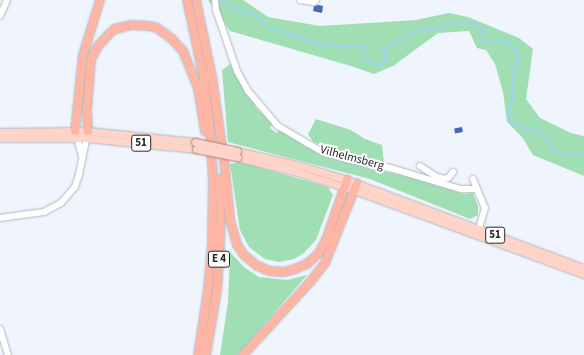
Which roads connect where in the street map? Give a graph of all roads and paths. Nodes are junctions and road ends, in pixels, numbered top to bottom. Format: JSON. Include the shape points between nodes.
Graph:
{"nodes":[{"id":1,"x":7,"y":0,"type":"edge"},
{"id":2,"x":100,"y":0,"type":"edge"},
{"id":3,"x":187,"y":0,"type":"edge"},
{"id":4,"x":196,"y":0,"type":"edge"},
{"id":5,"x":215,"y":0,"type":"edge"},
{"id":6,"x":300,"y":0,"type":"edge"},
{"id":7,"x":316,"y":0,"type":"edge"},
{"id":8,"x":0,"y":16,"type":"edge"},
{"id":9,"x":218,"y":128,"type":"junction"},
{"id":10,"x":77,"y":134,"type":"junction"},
{"id":11,"x":2,"y":135,"type":"edge"},
{"id":12,"x":87,"y":135,"type":"junction"},
{"id":13,"x":82,"y":158,"type":"junction"},
{"id":14,"x":420,"y":166,"type":"dead end"},
{"id":15,"x":453,"y":172,"type":"dead end"},
{"id":16,"x":472,"y":179,"type":"dead end"},
{"id":17,"x":212,"y":180,"type":"junction"},
{"id":18,"x":346,"y":184,"type":"junction"},
{"id":19,"x":355,"y":187,"type":"junction"},
{"id":20,"x":476,"y":189,"type":"junction"},
{"id":21,"x":0,"y":218,"type":"edge"},
{"id":22,"x":478,"y":232,"type":"junction"},
{"id":23,"x":584,"y":268,"type":"edge"},
{"id":24,"x":584,"y":274,"type":"edge"},
{"id":25,"x":0,"y":329,"type":"edge"},
{"id":26,"x":8,"y":355,"type":"edge"},
{"id":27,"x":198,"y":355,"type":"edge"},
{"id":28,"x":206,"y":355,"type":"edge"},
{"id":29,"x":243,"y":355,"type":"edge"}],
"edges":[{"from":1,"to":8,"type":"street"},
{"from":2,"to":10,"type":"highway","via":[[83,55]]},
{"from":3,"to":17,"type":"highway","number":"E 4","via":[[204,79],[210,129]]},
{"from":4,"to":9,"type":"highway","number":"E 4","via":[[212,77]]},
{"from":5,"to":20,"type":"street","name":"Vilhelmsberg","via":[[216,10],[237,71],[248,91],[278,126],[332,155],[461,189]]},
{"from":6,"to":7,"type":"street"},
{"from":9,"to":18,"type":"highway","via":[[232,231],[244,255],[269,271],[284,272],[295,269],[307,264],[319,253]]},
{"from":9,"to":28,"type":"highway","number":"E 4","via":[[222,188],[220,245]]},
{"from":10,"to":11,"type":"main road","number":"51"},
{"from":10,"to":12,"type":"main road","number":"51"},
{"from":10,"to":13,"type":"street"},
{"from":12,"to":13,"type":"street"},
{"from":12,"to":17,"type":"highway","via":[[90,67],[98,46],[109,34],[122,27],[153,27],[164,32],[178,44],[192,71],[200,102]]},
{"from":12,"to":18,"type":"main road","number":"51","bridge":true,"via":[[196,146],[298,165]]},
{"from":13,"to":21,"type":"street","via":[[75,186],[61,203],[38,214]]},
{"from":14,"to":15,"type":"street","via":[[437,177],[448,178]]},
{"from":16,"to":20,"type":"street"},
{"from":17,"to":27,"type":"highway","number":"E 4","via":[[212,244]]},
{"from":18,"to":19,"type":"main road","number":"51"},
{"from":19,"to":22,"type":"main road","number":"51"},
{"from":19,"to":29,"type":"highway","via":[[325,263]]},
{"from":20,"to":22,"type":"street","via":[[485,208]]},
{"from":22,"to":23,"type":"main road","number":"51"},
{"from":22,"to":24,"type":"main road","number":"51"},
{"from":25,"to":26,"type":"street"}]}
